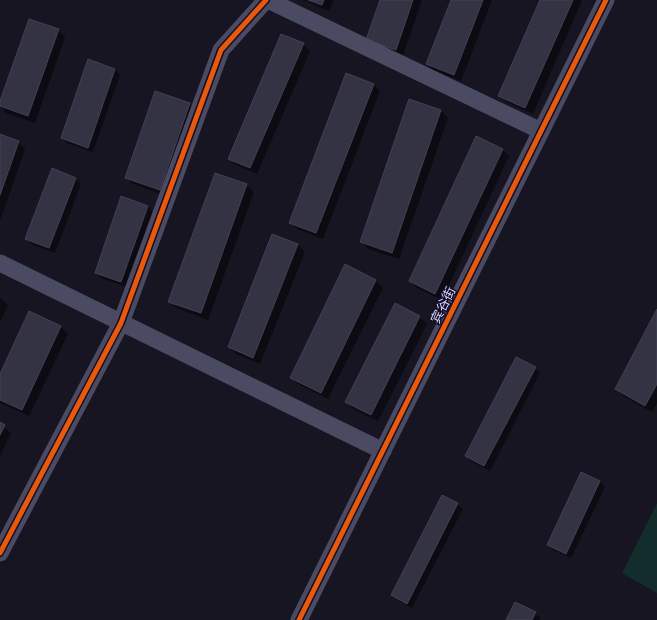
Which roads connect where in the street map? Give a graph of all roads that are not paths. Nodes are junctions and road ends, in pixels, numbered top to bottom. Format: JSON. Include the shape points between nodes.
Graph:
{"nodes":[{"id":1,"x":267,"y":0,"type":"edge"},
{"id":2,"x":606,"y":0,"type":"edge"},
{"id":3,"x":541,"y":131,"type":"junction"},
{"id":4,"x":0,"y":263,"type":"edge"},
{"id":5,"x":121,"y":323,"type":"junction"},
{"id":6,"x":383,"y":451,"type":"junction"},
{"id":7,"x":0,"y":553,"type":"edge"},
{"id":8,"x":299,"y":620,"type":"edge"}],
"edges":[{"from":1,"to":3,"type":"street"},
{"from":1,"to":5,"type":"street","via":[[221,50]]},
{"from":2,"to":3,"type":"street","name":"宾谷街"},
{"from":3,"to":6,"type":"street","name":"宾谷街"},
{"from":4,"to":5,"type":"street"},
{"from":5,"to":6,"type":"street"},
{"from":5,"to":7,"type":"street"},
{"from":6,"to":8,"type":"street","name":"宾谷街"}]}
